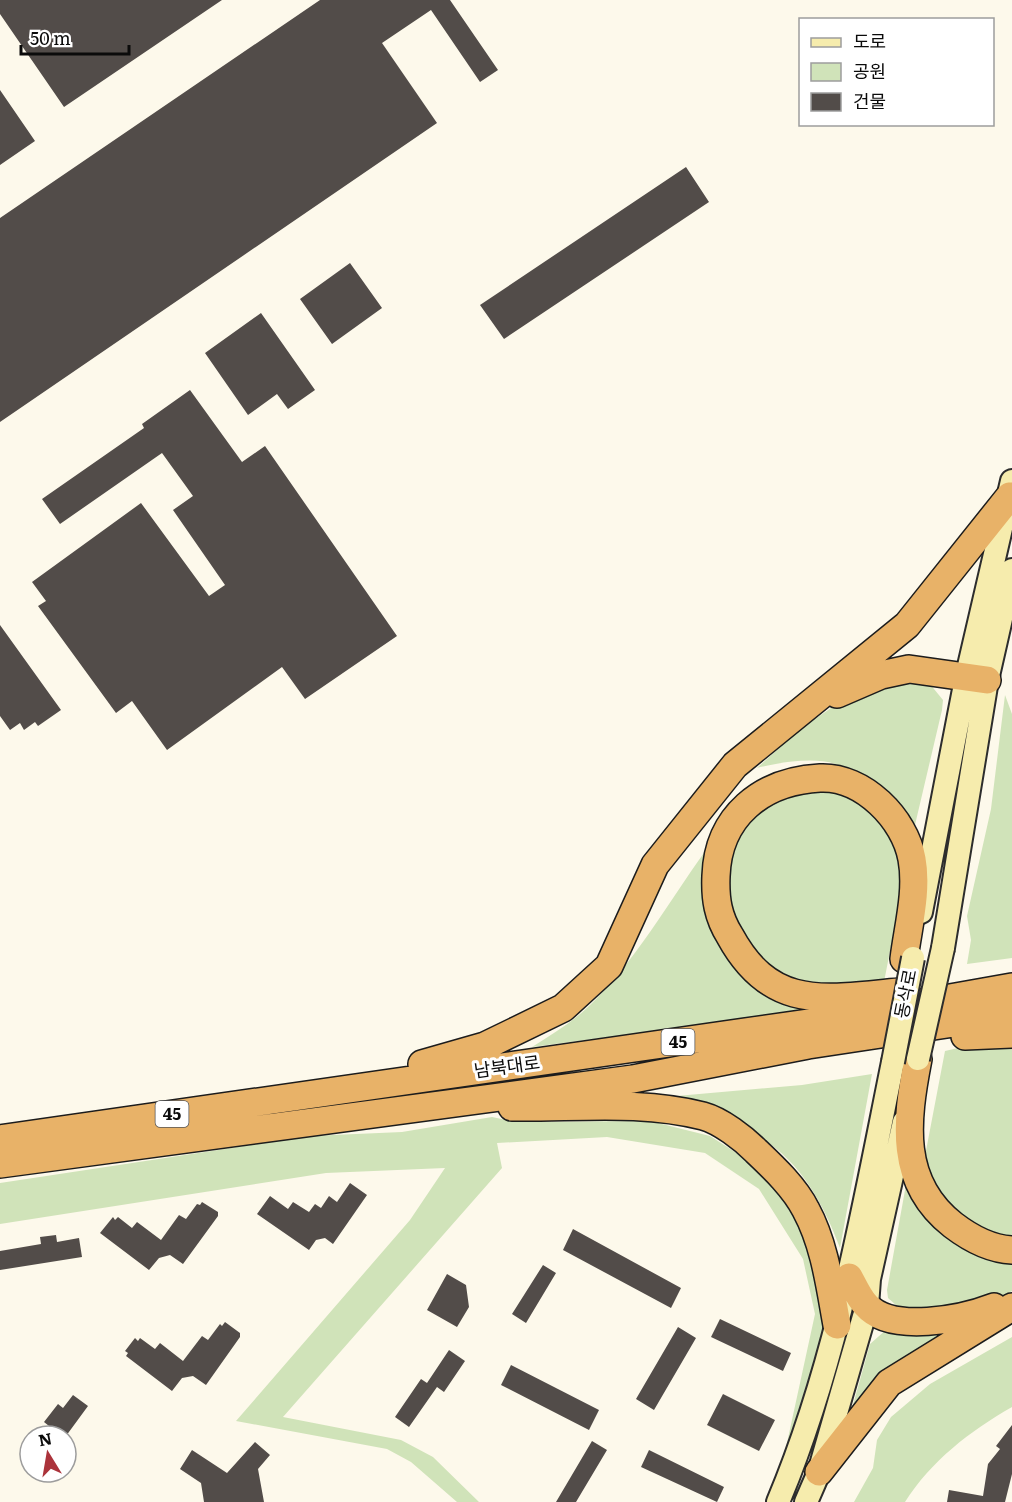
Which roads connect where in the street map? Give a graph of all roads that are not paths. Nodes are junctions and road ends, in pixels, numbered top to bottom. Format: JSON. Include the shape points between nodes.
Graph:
{"nodes":[{"id":1,"x":1011,"y":488,"type":"edge"},
{"id":2,"x":1012,"y":570,"type":"edge"},
{"id":3,"x":976,"y":680,"type":"junction"},
{"id":4,"x":802,"y":710,"type":"junction"},
{"id":5,"x":908,"y":958,"type":"junction"},
{"id":6,"x":1012,"y":983,"type":"edge"},
{"id":7,"x":1012,"y":987,"type":"edge"},
{"id":8,"x":1012,"y":1014,"type":"edge"},
{"id":9,"x":1012,"y":1035,"type":"edge"},
{"id":10,"x":735,"y":1061,"type":"junction"},
{"id":11,"x":905,"y":1061,"type":"junction"},
{"id":12,"x":344,"y":1089,"type":"junction"},
{"id":13,"x":423,"y":1106,"type":"junction"},
{"id":14,"x":0,"y":1139,"type":"edge"},
{"id":15,"x":0,"y":1164,"type":"edge"},
{"id":16,"x":1012,"y":1250,"type":"edge"},
{"id":17,"x":849,"y":1277,"type":"junction"},
{"id":18,"x":1012,"y":1300,"type":"edge"},
{"id":19,"x":867,"y":1306,"type":"junction"},
{"id":20,"x":1012,"y":1306,"type":"edge"},
{"id":21,"x":837,"y":1325,"type":"junction"},
{"id":22,"x":819,"y":1472,"type":"junction"},
{"id":23,"x":778,"y":1502,"type":"edge"},
{"id":24,"x":806,"y":1502,"type":"edge"}],
"edges":[{"from":1,"to":3,"type":"main road","name":"동삭로"},
{"from":1,"to":4,"type":"highway","via":[[908,625]]},
{"from":2,"to":3,"type":"main road","name":"동삭로"},
{"from":3,"to":4,"type":"highway","via":[[909,669],[881,675]]},
{"from":3,"to":5,"type":"main road","name":"동삭로"},
{"from":3,"to":11,"type":"main road","name":"동삭로","bridge":true,"via":[[943,948]]},
{"from":4,"to":12,"type":"highway","via":[[735,765],[720,783],[655,865],[609,966],[563,1008],[485,1046]]},
{"from":5,"to":6,"type":"highway","via":[[915,876],[912,856],[885,807],[848,784],[822,778],[759,795],[740,811],[725,831],[716,862],[715,896],[721,922],[738,952],[758,974],[792,994],[825,999]]},
{"from":5,"to":11,"type":"main road","name":"동삭로","bridge":true},
{"from":7,"to":12,"type":"highway","name":"남북대로","number":"45","via":[[815,1022]]},
{"from":8,"to":10,"type":"highway","name":"남북대로","number":"45","via":[[808,1045]]},
{"from":9,"to":10,"type":"highway","via":[[974,1035]]},
{"from":10,"to":13,"type":"highway","name":"남북대로","number":"45","via":[[633,1079]]},
{"from":11,"to":16,"type":"highway","via":[[911,1156],[918,1185],[937,1212],[972,1239]]},
{"from":11,"to":17,"type":"main road","name":"동삭로"},
{"from":11,"to":19,"type":"main road","name":"동삭로"},
{"from":12,"to":14,"type":"highway","name":"남북대로","number":"45"},
{"from":13,"to":15,"type":"highway","name":"남북대로","number":"45"},
{"from":13,"to":21,"type":"highway","via":[[608,1106],[666,1109],[706,1117],[745,1141],[778,1173],[806,1210],[826,1266]]},
{"from":17,"to":19,"type":"highway"},
{"from":17,"to":21,"type":"main road","name":"동삭로"},
{"from":18,"to":19,"type":"highway","via":[[943,1321],[894,1320]]},
{"from":19,"to":22,"type":"main road","name":"동삭로"},
{"from":20,"to":22,"type":"highway","via":[[889,1383]]},
{"from":21,"to":23,"type":"main road","name":"동삭로"},
{"from":22,"to":24,"type":"main road","name":"동삭로"}]}
